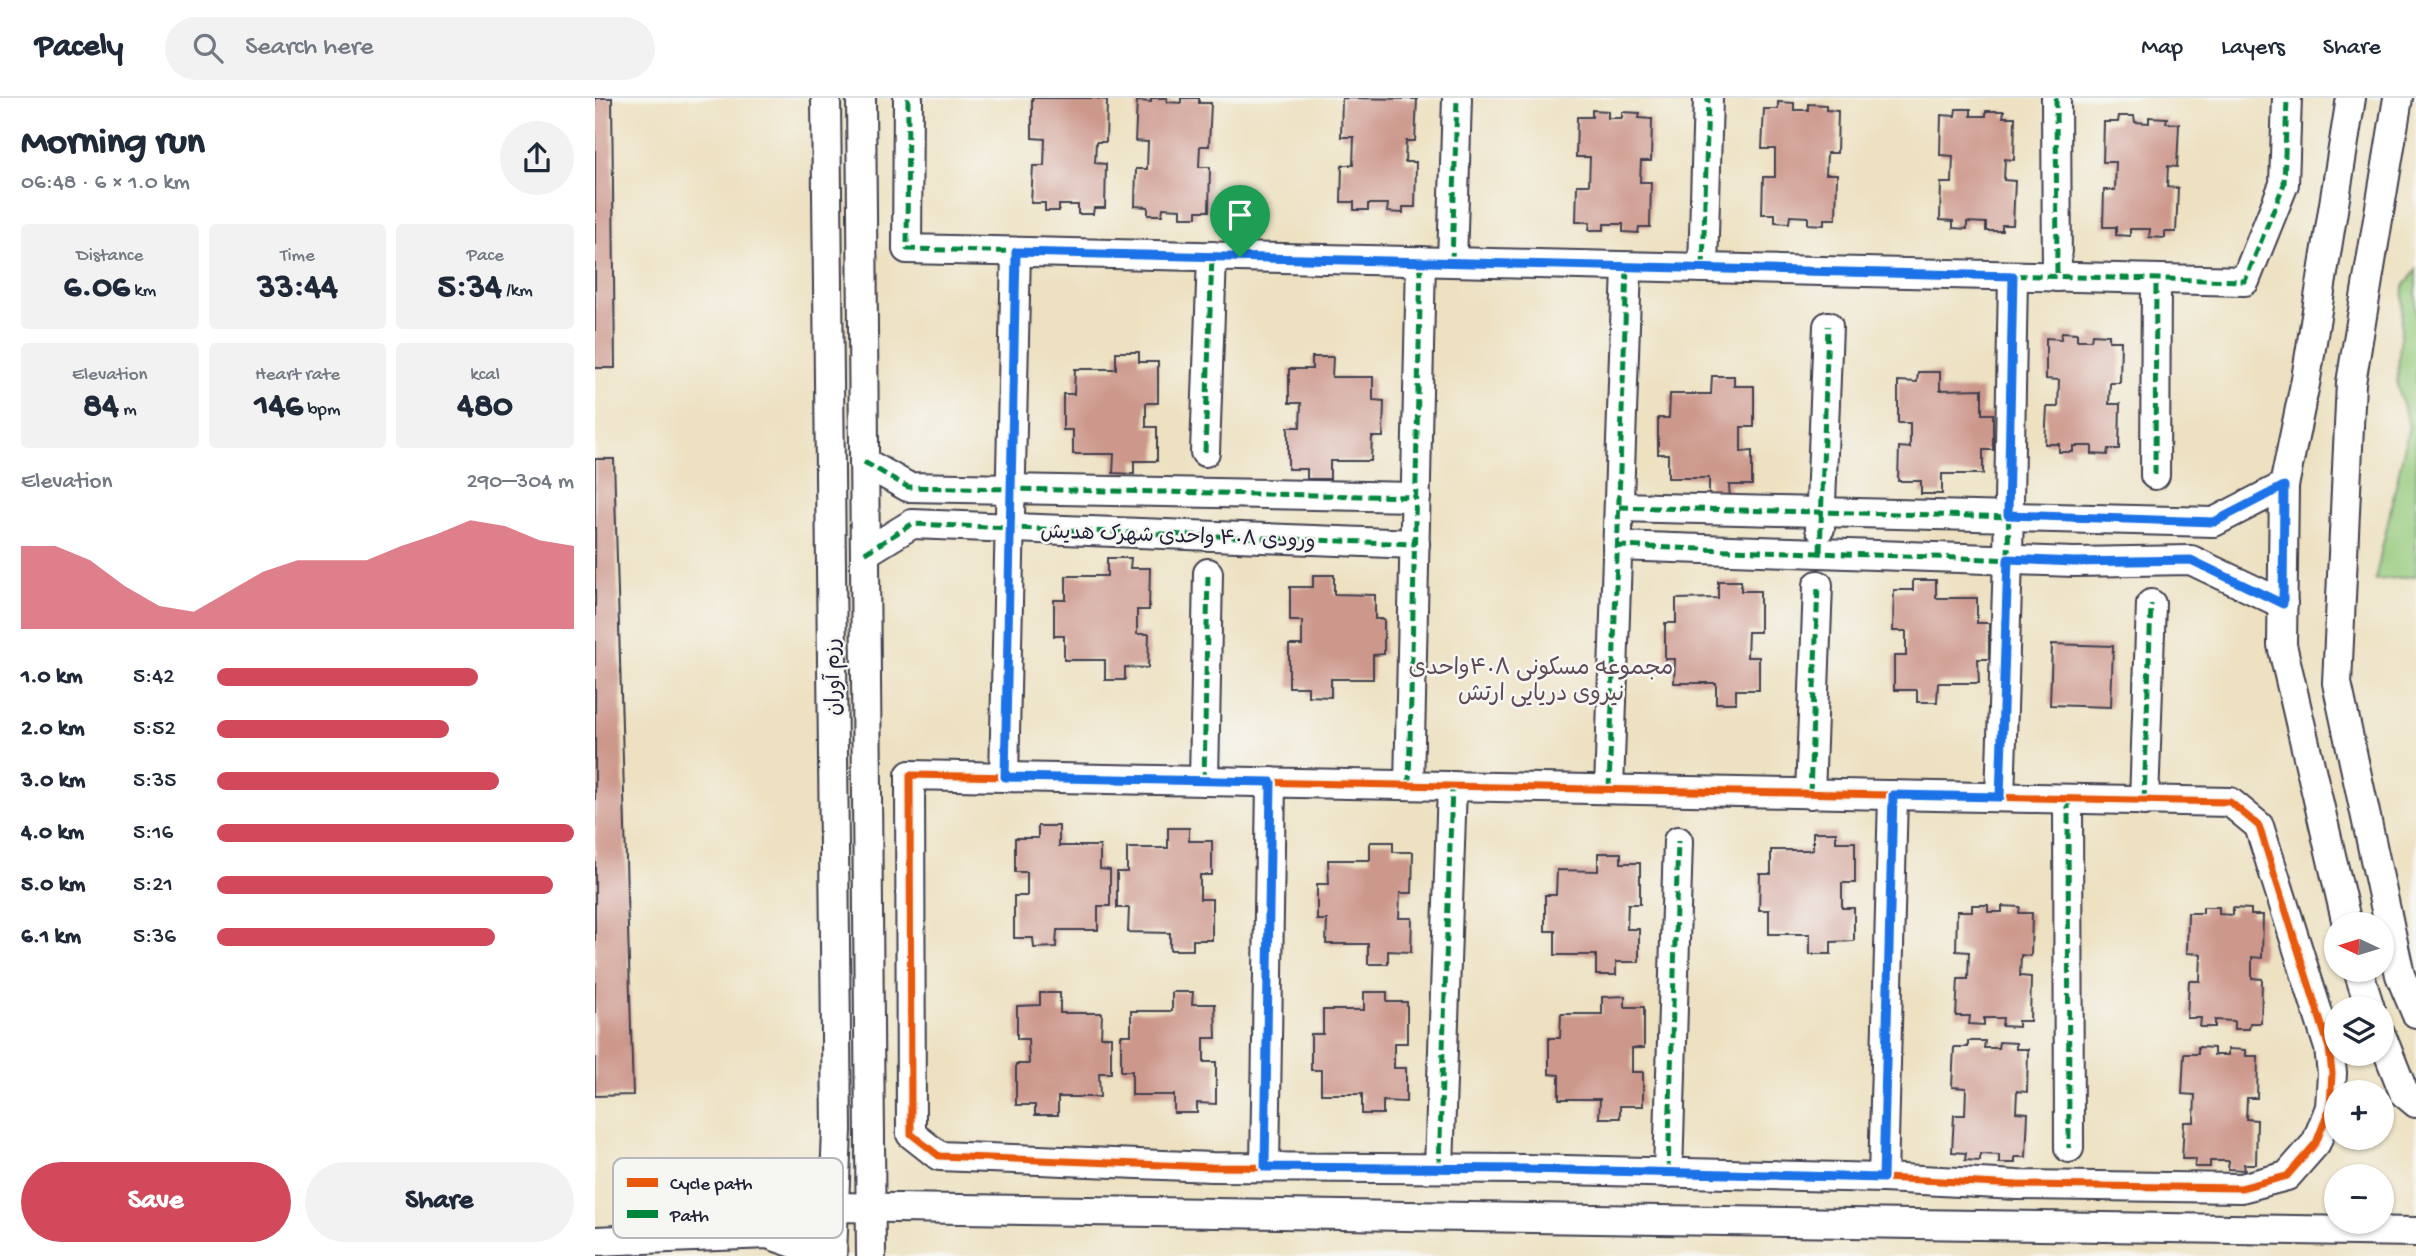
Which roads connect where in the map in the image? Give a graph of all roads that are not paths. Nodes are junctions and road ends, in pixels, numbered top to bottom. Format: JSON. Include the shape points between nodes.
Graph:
{"nodes":[{"id":1,"x":826,"y":98,"type":"edge"},
{"id":2,"x":861,"y":98,"type":"edge"},
{"id":3,"x":908,"y":98,"type":"edge"},
{"id":4,"x":1457,"y":98,"type":"edge"},
{"id":5,"x":1708,"y":98,"type":"edge"},
{"id":6,"x":2056,"y":98,"type":"edge"},
{"id":7,"x":2287,"y":98,"type":"edge"},
{"id":8,"x":2350,"y":98,"type":"edge"},
{"id":9,"x":2398,"y":98,"type":"edge"},
{"id":10,"x":1016,"y":252,"type":"junction"},
{"id":11,"x":1212,"y":256,"type":"junction"},
{"id":12,"x":1421,"y":261,"type":"junction"},
{"id":13,"x":1452,"y":262,"type":"junction"},
{"id":14,"x":1627,"y":267,"type":"junction"},
{"id":15,"x":1703,"y":268,"type":"junction"},
{"id":16,"x":2013,"y":276,"type":"junction"},
{"id":17,"x":2057,"y":277,"type":"junction"},
{"id":18,"x":2156,"y":279,"type":"junction"},
{"id":19,"x":1828,"y":326,"type":"dead end"},
{"id":20,"x":1205,"y":452,"type":"dead end"},
{"id":21,"x":864,"y":462,"type":"junction"},
{"id":22,"x":2155,"y":475,"type":"dead end"},
{"id":23,"x":2284,"y":486,"type":"junction"},
{"id":24,"x":1011,"y":489,"type":"junction"},
{"id":25,"x":1416,"y":497,"type":"junction"},
{"id":26,"x":1619,"y":507,"type":"junction"},
{"id":27,"x":1820,"y":512,"type":"junction"},
{"id":28,"x":2008,"y":515,"type":"junction"},
{"id":29,"x":1010,"y":528,"type":"junction"},
{"id":30,"x":1415,"y":544,"type":"junction"},
{"id":31,"x":1617,"y":546,"type":"junction"},
{"id":32,"x":1820,"y":552,"type":"junction"},
{"id":33,"x":865,"y":553,"type":"junction"},
{"id":34,"x":2008,"y":559,"type":"junction"},
{"id":35,"x":1208,"y":573,"type":"dead end"},
{"id":36,"x":1818,"y":585,"type":"dead end"},
{"id":37,"x":2151,"y":604,"type":"dead end"},
{"id":38,"x":2283,"y":604,"type":"junction"},
{"id":39,"x":1005,"y":777,"type":"junction"},
{"id":40,"x":1204,"y":781,"type":"junction"},
{"id":41,"x":1271,"y":782,"type":"junction"},
{"id":42,"x":1409,"y":785,"type":"junction"},
{"id":43,"x":1452,"y":786,"type":"junction"},
{"id":44,"x":1609,"y":789,"type":"junction"},
{"id":45,"x":1810,"y":794,"type":"junction"},
{"id":46,"x":1893,"y":795,"type":"junction"},
{"id":47,"x":2000,"y":797,"type":"junction"},
{"id":48,"x":2068,"y":799,"type":"junction"},
{"id":49,"x":2144,"y":800,"type":"junction"},
{"id":50,"x":1678,"y":841,"type":"dead end"},
{"id":51,"x":2344,"y":912,"type":"edge"},
{"id":52,"x":2416,"y":1013,"type":"edge"},
{"id":53,"x":2393,"y":1066,"type":"edge"},
{"id":54,"x":2416,"y":1103,"type":"edge"},
{"id":55,"x":2069,"y":1149,"type":"dead end"},
{"id":56,"x":835,"y":1158,"type":"edge"},
{"id":57,"x":1265,"y":1167,"type":"junction"},
{"id":58,"x":1439,"y":1168,"type":"junction"},
{"id":59,"x":1668,"y":1172,"type":"junction"},
{"id":60,"x":1883,"y":1178,"type":"junction"},
{"id":61,"x":843,"y":1207,"type":"edge"},
{"id":62,"x":871,"y":1208,"type":"junction"},
{"id":63,"x":2416,"y":1232,"type":"edge"},
{"id":64,"x":669,"y":1238,"type":"edge"},
{"id":65,"x":780,"y":1238,"type":"edge"},
{"id":66,"x":832,"y":1238,"type":"edge"},
{"id":67,"x":595,"y":1241,"type":"edge"},
{"id":68,"x":832,"y":1256,"type":"edge"},
{"id":69,"x":871,"y":1256,"type":"edge"}],
"edges":[{"from":1,"to":56,"type":"street","name":"رزم آوران"},
{"from":2,"to":21,"type":"street","name":"رزم آوران"},
{"from":3,"to":10,"type":"street","via":[[907,249]]},
{"from":4,"to":13,"type":"street"},
{"from":5,"to":15,"type":"street"},
{"from":6,"to":17,"type":"street"},
{"from":7,"to":18,"type":"street","via":[[2284,184],[2245,281]]},
{"from":8,"to":23,"type":"street","via":[[2306,379]]},
{"from":9,"to":52,"type":"street","via":[[2351,383],[2337,683],[2400,975]]},
{"from":10,"to":11,"type":"street"},
{"from":10,"to":24,"type":"street"},
{"from":11,"to":12,"type":"street"},
{"from":11,"to":20,"type":"street"},
{"from":12,"to":13,"type":"street"},
{"from":12,"to":25,"type":"street"},
{"from":13,"to":14,"type":"street"},
{"from":14,"to":15,"type":"street"},
{"from":14,"to":26,"type":"street"},
{"from":15,"to":16,"type":"street"},
{"from":16,"to":17,"type":"street"},
{"from":16,"to":28,"type":"street"},
{"from":17,"to":18,"type":"street"},
{"from":18,"to":22,"type":"street"},
{"from":19,"to":27,"type":"street"},
{"from":21,"to":24,"type":"street","name":"ورودی ۴۰۸ واحدی شهرک هدیش","via":[[908,487]]},
{"from":21,"to":33,"type":"street","name":"رزم آوران"},
{"from":23,"to":28,"type":"street","via":[[2214,522]]},
{"from":23,"to":38,"type":"street"},
{"from":24,"to":25,"type":"street","name":"ورودی ۴۰۸ واحدی شهرک هدیش"},
{"from":24,"to":29,"type":"street"},
{"from":25,"to":30,"type":"street"},
{"from":26,"to":27,"type":"street"},
{"from":26,"to":31,"type":"street"},
{"from":27,"to":28,"type":"street"},
{"from":27,"to":32,"type":"street"},
{"from":28,"to":34,"type":"street"},
{"from":29,"to":30,"type":"street","name":"ورودی ۴۰۸ واحدی شهرک هدیش"},
{"from":29,"to":33,"type":"street","name":"ورودی ۴۰۸ واحدی شهرک هدیش","via":[[912,524]]},
{"from":29,"to":39,"type":"street"},
{"from":30,"to":42,"type":"street"},
{"from":31,"to":32,"type":"street"},
{"from":31,"to":44,"type":"street"},
{"from":32,"to":34,"type":"street"},
{"from":33,"to":62,"type":"street","name":"رزم آوران"},
{"from":34,"to":38,"type":"street","via":[[2191,560]]},
{"from":34,"to":47,"type":"street"},
{"from":35,"to":40,"type":"street"},
{"from":36,"to":45,"type":"street"},
{"from":37,"to":49,"type":"street"},
{"from":38,"to":51,"type":"street","via":[[2282,645]]},
{"from":39,"to":40,"type":"street"},
{"from":39,"to":57,"type":"street","via":[[910,775],[911,1134],[939,1156]]},
{"from":40,"to":41,"type":"street"},
{"from":41,"to":42,"type":"street"},
{"from":41,"to":57,"type":"street"},
{"from":42,"to":43,"type":"street"},
{"from":43,"to":44,"type":"street"},
{"from":43,"to":58,"type":"street"},
{"from":44,"to":45,"type":"street"},
{"from":45,"to":46,"type":"street"},
{"from":46,"to":47,"type":"street"},
{"from":46,"to":60,"type":"street"},
{"from":47,"to":48,"type":"street"},
{"from":48,"to":49,"type":"street"},
{"from":48,"to":55,"type":"street"},
{"from":49,"to":60,"type":"street","via":[[2230,802],[2259,826],[2329,1048],[2330,1107],[2316,1143],[2287,1176],[2241,1188]]},
{"from":50,"to":59,"type":"street"},
{"from":53,"to":54,"type":"street","via":[[2404,1093]]},
{"from":57,"to":58,"type":"street"},
{"from":58,"to":59,"type":"street"},
{"from":59,"to":60,"type":"street"},
{"from":61,"to":62,"type":"street"},
{"from":62,"to":63,"type":"street"},
{"from":62,"to":69,"type":"street","name":"رزم آوران"},
{"from":64,"to":67,"type":"street"},
{"from":65,"to":68,"type":"street"},
{"from":66,"to":68,"type":"street","name":"رزم آوران"}]}
